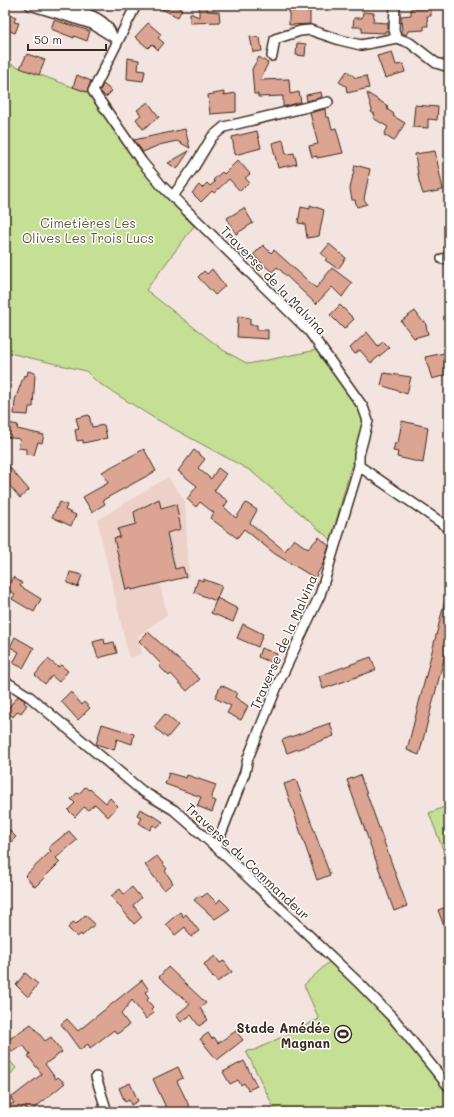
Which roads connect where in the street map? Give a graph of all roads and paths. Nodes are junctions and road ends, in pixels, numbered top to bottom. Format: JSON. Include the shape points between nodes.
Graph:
{"nodes":[{"id":1,"x":30,"y":5,"type":"edge"},
{"id":2,"x":56,"y":5,"type":"edge"},
{"id":3,"x":136,"y":5,"type":"edge"},
{"id":4,"x":395,"y":5,"type":"edge"},
{"id":5,"x":115,"y":38,"type":"junction"},
{"id":6,"x":397,"y":38,"type":"junction"},
{"id":7,"x":272,"y":56,"type":"dead end"},
{"id":8,"x":449,"y":67,"type":"edge"},
{"id":9,"x":328,"y":102,"type":"dead end"},
{"id":10,"x":173,"y":196,"type":"junction"},
{"id":11,"x":359,"y":466,"type":"junction"},
{"id":12,"x":449,"y":528,"type":"edge"},
{"id":13,"x":5,"y":681,"type":"edge"},
{"id":14,"x":216,"y":847,"type":"junction"},
{"id":15,"x":96,"y":1077,"type":"dead end"},
{"id":16,"x":449,"y":1087,"type":"edge"},
{"id":17,"x":107,"y":1112,"type":"edge"}],
"edges":[{"from":1,"to":5,"type":"street","via":[[92,24]]},
{"from":2,"to":5,"type":"street","via":[[87,14],[103,22]]},
{"from":3,"to":5,"type":"street","name":"Traverse de la Malvina"},
{"from":4,"to":6,"type":"street","via":[[394,30]]},
{"from":5,"to":10,"type":"street","name":"Traverse de la Malvina","via":[[93,91],[142,162]]},
{"from":6,"to":7,"type":"street","via":[[361,45],[318,31],[300,31],[275,39]]},
{"from":6,"to":8,"type":"street","via":[[410,43],[436,63]]},
{"from":9,"to":10,"type":"street","via":[[224,127],[212,136]]},
{"from":10,"to":11,"type":"street","name":"Traverse de la Malvina","via":[[309,330],[356,396],[368,421],[359,455]]},
{"from":11,"to":12,"type":"street"},
{"from":11,"to":14,"type":"street","name":"Traverse de la Malvina","via":[[320,594],[278,684]]},
{"from":13,"to":14,"type":"street","name":"Traverse du Commandeur","via":[[30,697],[142,791],[174,810]]},
{"from":14,"to":16,"type":"street","name":"Traverse du Commandeur","via":[[390,1014]]},
{"from":15,"to":17,"type":"street"}]}
